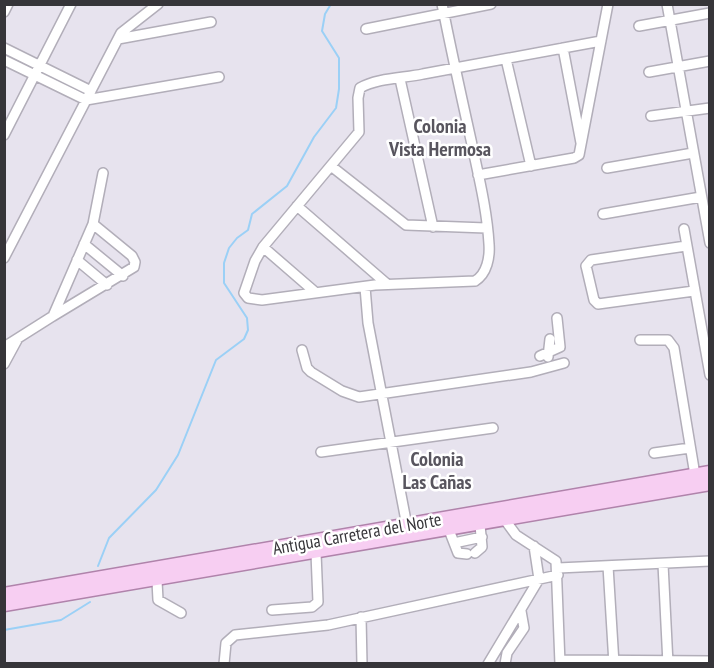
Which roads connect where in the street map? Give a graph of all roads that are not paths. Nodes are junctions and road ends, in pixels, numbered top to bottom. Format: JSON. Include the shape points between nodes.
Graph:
{"nodes":[{"id":1,"x":8,"y":4,"type":"edge"},
{"id":2,"x":71,"y":4,"type":"edge"},
{"id":3,"x":158,"y":4,"type":"edge"},
{"id":4,"x":442,"y":4,"type":"edge"},
{"id":5,"x":491,"y":4,"type":"edge"},
{"id":6,"x":608,"y":4,"type":"edge"},
{"id":7,"x":667,"y":4,"type":"edge"},
{"id":8,"x":4,"y":12,"type":"edge"},
{"id":9,"x":710,"y":13,"type":"edge"},
{"id":10,"x":444,"y":15,"type":"junction"},
{"id":11,"x":669,"y":20,"type":"junction"},
{"id":12,"x":211,"y":22,"type":"dead end"},
{"id":13,"x":639,"y":26,"type":"dead end"},
{"id":14,"x":366,"y":29,"type":"dead end"},
{"id":15,"x":118,"y":39,"type":"junction"},
{"id":16,"x":601,"y":41,"type":"junction"},
{"id":17,"x":4,"y":48,"type":"edge"},
{"id":18,"x":563,"y":48,"type":"junction"},
{"id":19,"x":506,"y":59,"type":"junction"},
{"id":20,"x":4,"y":60,"type":"edge"},
{"id":21,"x":710,"y":61,"type":"edge"},
{"id":22,"x":40,"y":66,"type":"junction"},
{"id":23,"x":677,"y":67,"type":"junction"},
{"id":24,"x":455,"y":68,"type":"junction"},
{"id":25,"x":649,"y":72,"type":"dead end"},
{"id":26,"x":35,"y":75,"type":"junction"},
{"id":27,"x":219,"y":77,"type":"dead end"},
{"id":28,"x":400,"y":79,"type":"junction"},
{"id":29,"x":88,"y":96,"type":"junction"},
{"id":30,"x":710,"y":108,"type":"edge"},
{"id":31,"x":685,"y":112,"type":"junction"},
{"id":32,"x":651,"y":116,"type":"dead end"},
{"id":33,"x":4,"y":135,"type":"edge"},
{"id":34,"x":582,"y":148,"type":"junction"},
{"id":35,"x":693,"y":153,"type":"junction"},
{"id":36,"x":331,"y":166,"type":"junction"},
{"id":37,"x":531,"y":166,"type":"junction"},
{"id":38,"x":607,"y":168,"type":"dead end"},
{"id":39,"x":103,"y":172,"type":"dead end"},
{"id":40,"x":478,"y":175,"type":"junction"},
{"id":41,"x":701,"y":197,"type":"junction"},
{"id":42,"x":297,"y":206,"type":"junction"},
{"id":43,"x":603,"y":214,"type":"dead end"},
{"id":44,"x":93,"y":224,"type":"junction"},
{"id":45,"x":433,"y":227,"type":"junction"},
{"id":46,"x":486,"y":228,"type":"junction"},
{"id":47,"x":684,"y":229,"type":"dead end"},
{"id":48,"x":710,"y":243,"type":"edge"},
{"id":49,"x":84,"y":244,"type":"junction"},
{"id":50,"x":686,"y":246,"type":"junction"},
{"id":51,"x":263,"y":247,"type":"junction"},
{"id":52,"x":4,"y":258,"type":"edge"},
{"id":53,"x":76,"y":260,"type":"junction"},
{"id":54,"x":123,"y":276,"type":"junction"},
{"id":55,"x":387,"y":284,"type":"junction"},
{"id":56,"x":107,"y":285,"type":"junction"},
{"id":57,"x":365,"y":287,"type":"junction"},
{"id":58,"x":694,"y":291,"type":"junction"},
{"id":59,"x":315,"y":292,"type":"junction"},
{"id":60,"x":54,"y":316,"type":"junction"},
{"id":61,"x":557,"y":318,"type":"dead end"},
{"id":62,"x":17,"y":339,"type":"junction"},
{"id":63,"x":550,"y":339,"type":"dead end"},
{"id":64,"x":640,"y":340,"type":"dead end"},
{"id":65,"x":4,"y":348,"type":"edge"},
{"id":66,"x":302,"y":350,"type":"dead end"},
{"id":67,"x":544,"y":354,"type":"junction"},
{"id":68,"x":564,"y":363,"type":"dead end"},
{"id":69,"x":4,"y":364,"type":"edge"},
{"id":70,"x":547,"y":368,"type":"junction"},
{"id":71,"x":710,"y":375,"type":"edge"},
{"id":72,"x":381,"y":394,"type":"junction"},
{"id":73,"x":493,"y":428,"type":"dead end"},
{"id":74,"x":391,"y":444,"type":"junction"},
{"id":75,"x":690,"y":448,"type":"junction"},
{"id":76,"x":321,"y":452,"type":"dead end"},
{"id":77,"x":654,"y":453,"type":"dead end"},
{"id":78,"x":710,"y":472,"type":"edge"},
{"id":79,"x":695,"y":475,"type":"junction"},
{"id":80,"x":710,"y":484,"type":"edge"},
{"id":81,"x":505,"y":520,"type":"junction"},
{"id":82,"x":407,"y":526,"type":"junction"},
{"id":83,"x":449,"y":530,"type":"junction"},
{"id":84,"x":481,"y":531,"type":"junction"},
{"id":85,"x":454,"y":543,"type":"junction"},
{"id":86,"x":534,"y":546,"type":"junction"},
{"id":87,"x":316,"y":553,"type":"junction"},
{"id":88,"x":710,"y":561,"type":"edge"},
{"id":89,"x":663,"y":564,"type":"junction"},
{"id":90,"x":608,"y":566,"type":"junction"},
{"id":91,"x":558,"y":571,"type":"junction"},
{"id":92,"x":539,"y":579,"type":"junction"},
{"id":93,"x":157,"y":581,"type":"junction"},
{"id":94,"x":4,"y":594,"type":"edge"},
{"id":95,"x":4,"y":605,"type":"edge"},
{"id":96,"x":272,"y":610,"type":"dead end"},
{"id":97,"x":521,"y":611,"type":"junction"},
{"id":98,"x":180,"y":613,"type":"dead end"},
{"id":99,"x":361,"y":617,"type":"junction"},
{"id":100,"x":710,"y":661,"type":"edge"},
{"id":101,"x":560,"y":662,"type":"edge"},
{"id":102,"x":614,"y":662,"type":"edge"},
{"id":103,"x":668,"y":662,"type":"edge"},
{"id":104,"x":224,"y":663,"type":"edge"},
{"id":105,"x":362,"y":663,"type":"edge"},
{"id":106,"x":488,"y":663,"type":"edge"},
{"id":107,"x":505,"y":663,"type":"edge"}],
"edges":[{"from":1,"to":8,"type":"street"},
{"from":2,"to":22,"type":"street"},
{"from":3,"to":15,"type":"street","via":[[129,25]]},
{"from":4,"to":10,"type":"street"},
{"from":5,"to":10,"type":"street"},
{"from":6,"to":16,"type":"street"},
{"from":7,"to":11,"type":"street"},
{"from":9,"to":11,"type":"street"},
{"from":10,"to":14,"type":"street"},
{"from":10,"to":24,"type":"street"},
{"from":11,"to":13,"type":"street"},
{"from":11,"to":23,"type":"street"},
{"from":12,"to":15,"type":"street"},
{"from":15,"to":29,"type":"street"},
{"from":16,"to":18,"type":"street"},
{"from":16,"to":34,"type":"street"},
{"from":17,"to":22,"type":"street"},
{"from":18,"to":19,"type":"street"},
{"from":18,"to":34,"type":"street"},
{"from":19,"to":24,"type":"street"},
{"from":19,"to":37,"type":"street"},
{"from":20,"to":26,"type":"street"},
{"from":21,"to":23,"type":"street"},
{"from":22,"to":26,"type":"street"},
{"from":22,"to":29,"type":"street"},
{"from":23,"to":25,"type":"street"},
{"from":23,"to":31,"type":"street"},
{"from":24,"to":28,"type":"street"},
{"from":24,"to":40,"type":"street"},
{"from":26,"to":29,"type":"street"},
{"from":26,"to":33,"type":"street"},
{"from":27,"to":29,"type":"street"},
{"from":28,"to":36,"type":"street","via":[[360,88],[359,132]]},
{"from":28,"to":45,"type":"street"},
{"from":29,"to":52,"type":"street"},
{"from":30,"to":31,"type":"street"},
{"from":31,"to":32,"type":"street"},
{"from":31,"to":35,"type":"street"},
{"from":34,"to":37,"type":"street","via":[[574,158]]},
{"from":35,"to":38,"type":"street"},
{"from":35,"to":41,"type":"street"},
{"from":36,"to":42,"type":"street"},
{"from":36,"to":45,"type":"street","via":[[406,225]]},
{"from":37,"to":40,"type":"street"},
{"from":39,"to":44,"type":"street"},
{"from":40,"to":46,"type":"street"},
{"from":41,"to":43,"type":"street"},
{"from":41,"to":48,"type":"street"},
{"from":42,"to":51,"type":"street"},
{"from":42,"to":55,"type":"street"},
{"from":44,"to":49,"type":"street"},
{"from":44,"to":54,"type":"street","via":[[135,259],[134,267]]},
{"from":45,"to":46,"type":"street"},
{"from":46,"to":55,"type":"street","via":[[488,259],[485,270],[475,281]]},
{"from":47,"to":50,"type":"street"},
{"from":49,"to":53,"type":"street"},
{"from":49,"to":54,"type":"street"},
{"from":50,"to":58,"type":"street"},
{"from":50,"to":58,"type":"street","via":[[591,260],[586,266],[598,304]]},
{"from":51,"to":59,"type":"street"},
{"from":51,"to":59,"type":"street","via":[[244,293],[248,298],[262,300]]},
{"from":53,"to":56,"type":"street"},
{"from":53,"to":60,"type":"street"},
{"from":54,"to":56,"type":"street"},
{"from":55,"to":57,"type":"street"},
{"from":56,"to":60,"type":"street"},
{"from":57,"to":59,"type":"street"},
{"from":57,"to":72,"type":"street"},
{"from":58,"to":71,"type":"street"},
{"from":60,"to":62,"type":"street"},
{"from":61,"to":67,"type":"street","via":[[560,347]]},
{"from":62,"to":65,"type":"street"},
{"from":62,"to":69,"type":"street"},
{"from":63,"to":67,"type":"street"},
{"from":64,"to":75,"type":"street","via":[[668,339],[674,348]]},
{"from":66,"to":72,"type":"street","via":[[307,368],[342,391],[359,397]]},
{"from":67,"to":70,"type":"street"},
{"from":68,"to":70,"type":"street"},
{"from":70,"to":72,"type":"street"},
{"from":72,"to":74,"type":"street"},
{"from":73,"to":74,"type":"street"},
{"from":74,"to":76,"type":"street"},
{"from":74,"to":82,"type":"street"},
{"from":75,"to":77,"type":"street"},
{"from":75,"to":79,"type":"street"},
{"from":78,"to":79,"type":"main road","name":"Antigua Carretera del Norte"},
{"from":79,"to":82,"type":"main road","name":"Antigua Carretera del Norte"},
{"from":80,"to":81,"type":"main road","name":"Antigua Carretera del Norte"},
{"from":81,"to":84,"type":"main road","name":"Antigua Carretera del Norte"},
{"from":81,"to":86,"type":"street","via":[[512,531]]},
{"from":82,"to":94,"type":"main road","name":"Antigua Carretera del Norte"},
{"from":83,"to":84,"type":"main road","name":"Antigua Carretera del Norte"},
{"from":83,"to":85,"type":"street"},
{"from":83,"to":87,"type":"main road","name":"Antigua Carretera del Norte"},
{"from":84,"to":85,"type":"street"},
{"from":84,"to":85,"type":"street","via":[[482,547],[471,554],[458,553]]},
{"from":86,"to":91,"type":"street","via":[[553,557]]},
{"from":86,"to":92,"type":"street"},
{"from":87,"to":93,"type":"main road","name":"Antigua Carretera del Norte"},
{"from":87,"to":96,"type":"street","via":[[318,602],[312,607]]},
{"from":88,"to":89,"type":"street"},
{"from":89,"to":90,"type":"street"},
{"from":89,"to":103,"type":"street"},
{"from":90,"to":91,"type":"street"},
{"from":90,"to":102,"type":"street"},
{"from":91,"to":92,"type":"street"},
{"from":91,"to":101,"type":"street"},
{"from":92,"to":97,"type":"street"},
{"from":92,"to":99,"type":"street"},
{"from":93,"to":95,"type":"main road","name":"Antigua Carretera del Norte"},
{"from":93,"to":98,"type":"street","via":[[158,600]]},
{"from":97,"to":106,"type":"street"},
{"from":97,"to":107,"type":"street","via":[[524,628],[507,653]]},
{"from":99,"to":104,"type":"street","via":[[328,625],[236,635],[226,643]]},
{"from":99,"to":105,"type":"street"},
{"from":100,"to":103,"type":"street"},
{"from":101,"to":102,"type":"street"},
{"from":102,"to":103,"type":"street"}]}
